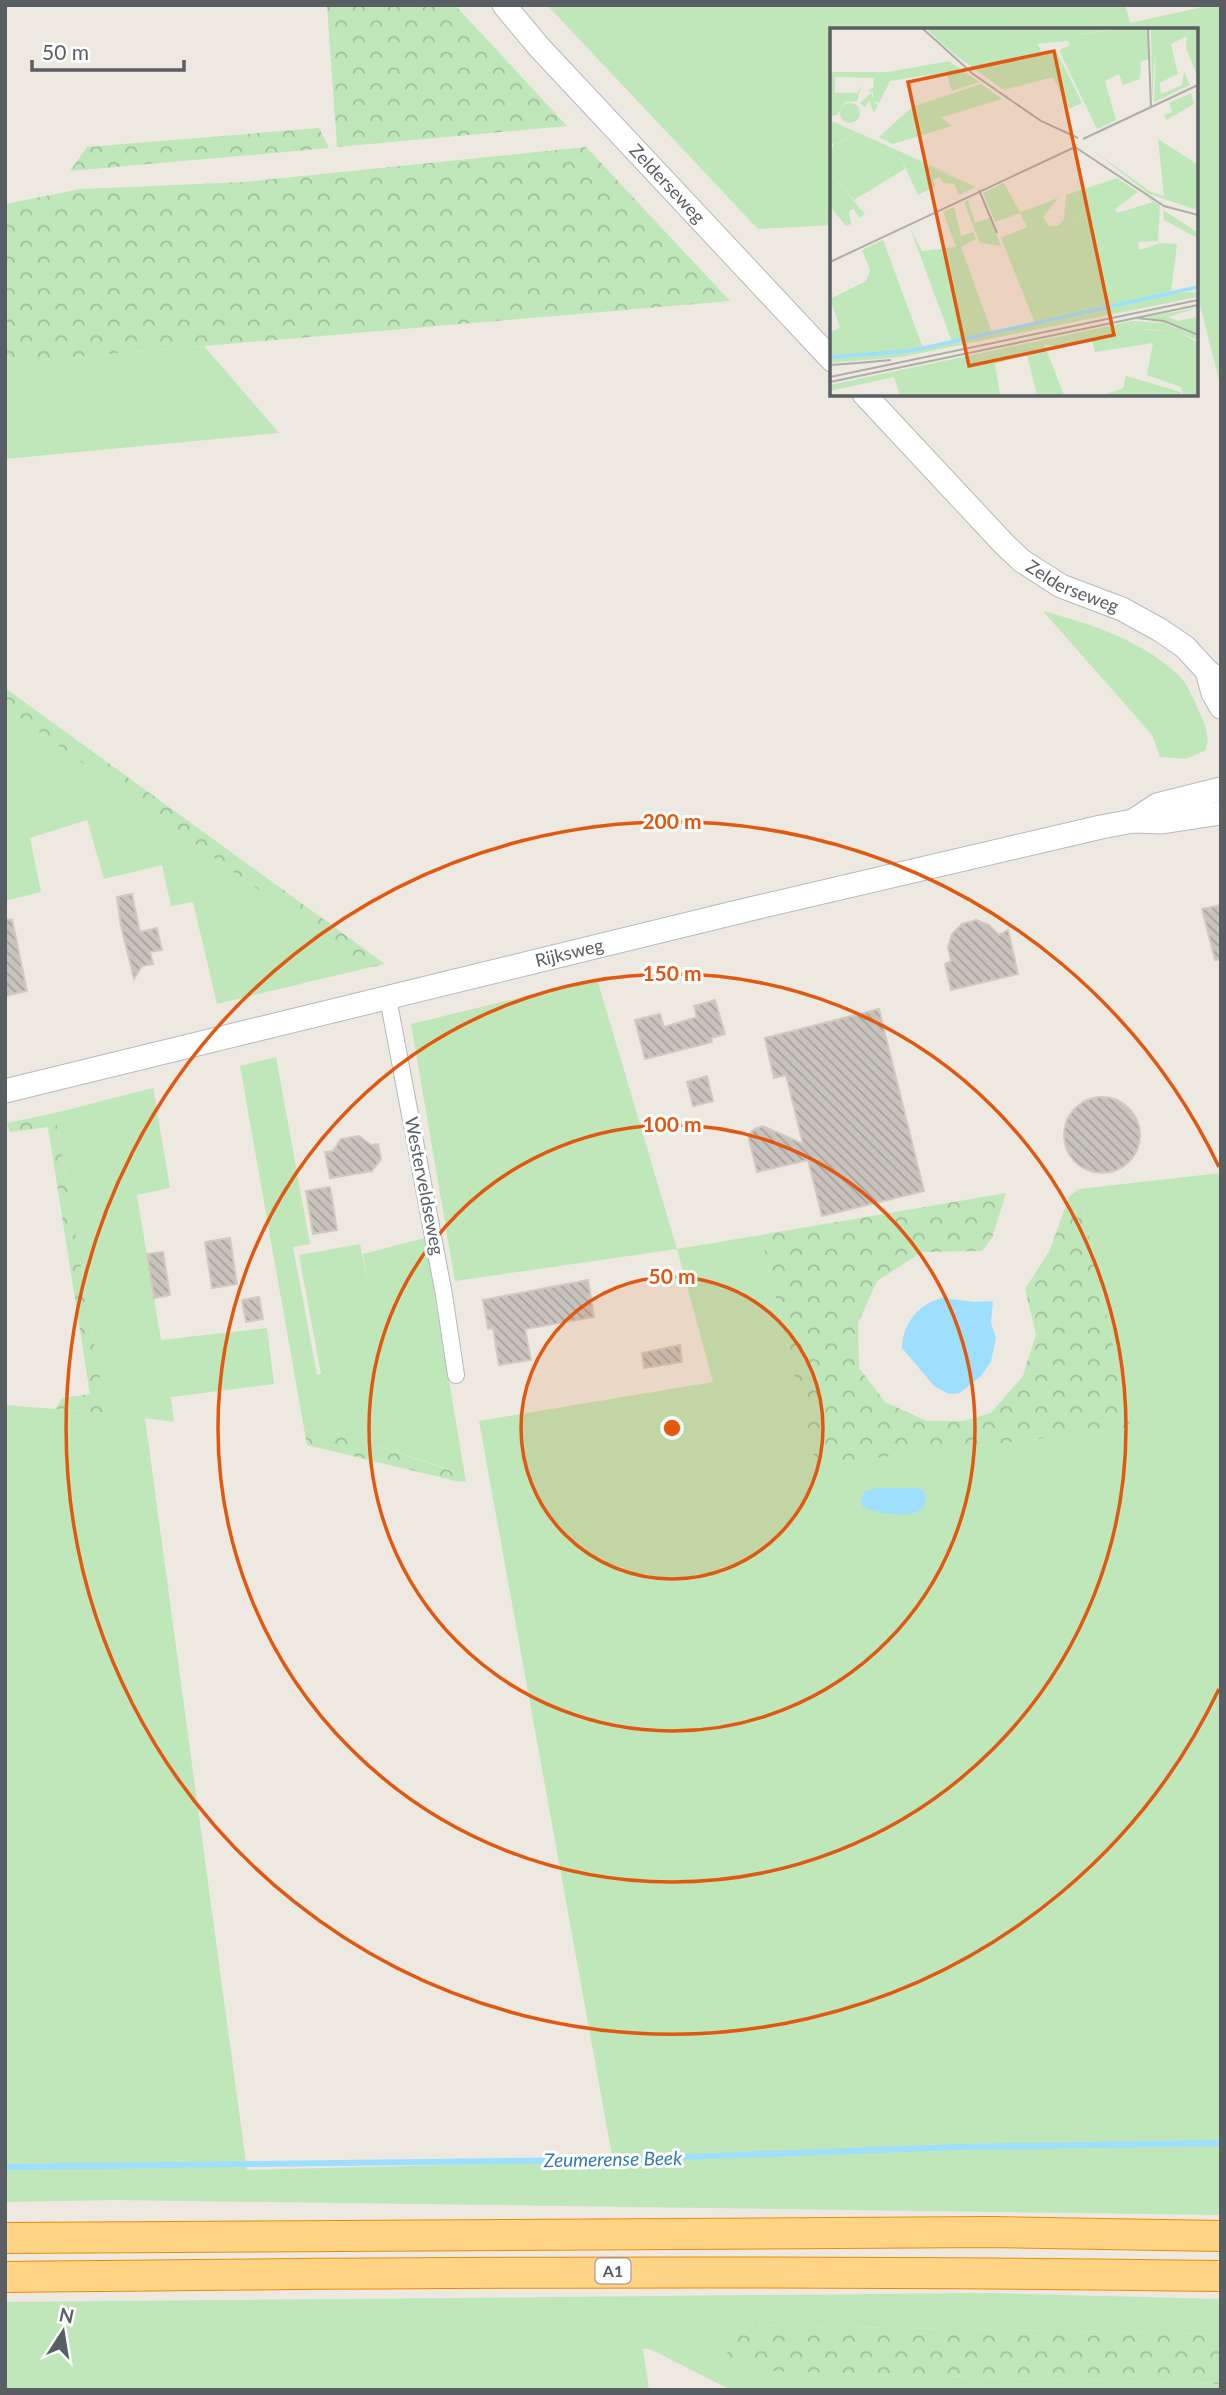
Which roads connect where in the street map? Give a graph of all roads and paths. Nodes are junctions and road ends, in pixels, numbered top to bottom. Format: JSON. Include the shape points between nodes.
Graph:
{"nodes":[{"id":1,"x":504,"y":5,"type":"edge"},
{"id":2,"x":830,"y":358,"type":"edge"},
{"id":3,"x":866,"y":396,"type":"edge"},
{"id":4,"x":1214,"y":676,"type":"edge"},
{"id":5,"x":1221,"y":707,"type":"edge"},
{"id":6,"x":1221,"y":789,"type":"edge"},
{"id":7,"x":1221,"y":813,"type":"edge"},
{"id":8,"x":1133,"y":821,"type":"junction"},
{"id":9,"x":388,"y":998,"type":"junction"},
{"id":10,"x":5,"y":1091,"type":"edge"},
{"id":11,"x":456,"y":1375,"type":"dead end"},
{"id":12,"x":1221,"y":2236,"type":"edge"},
{"id":13,"x":5,"y":2238,"type":"edge"},
{"id":14,"x":1221,"y":2276,"type":"edge"},
{"id":15,"x":5,"y":2277,"type":"edge"}],
"edges":[{"from":1,"to":2,"type":"main road","name":"Zelderseweg"},
{"from":3,"to":4,"type":"main road","name":"Zelderseweg","via":[[1023,561],[1061,586],[1144,620],[1185,648]]},
{"from":4,"to":5,"type":"main road","name":"Zelderseweg","via":[[1213,693]]},
{"from":6,"to":8,"type":"main road","name":"Rijksweg","via":[[1157,805]]},
{"from":7,"to":8,"type":"main road","name":"Rijksweg","via":[[1162,822]]},
{"from":8,"to":9,"type":"main road","name":"Rijksweg"},
{"from":9,"to":10,"type":"main road","name":"Rijksweg"},
{"from":9,"to":11,"type":"street","name":"Westerveldseweg"},
{"from":12,"to":13,"type":"highway","number":"A1","via":[[991,2232]]},
{"from":14,"to":15,"type":"highway","number":"A1","via":[[488,2271]]}]}
